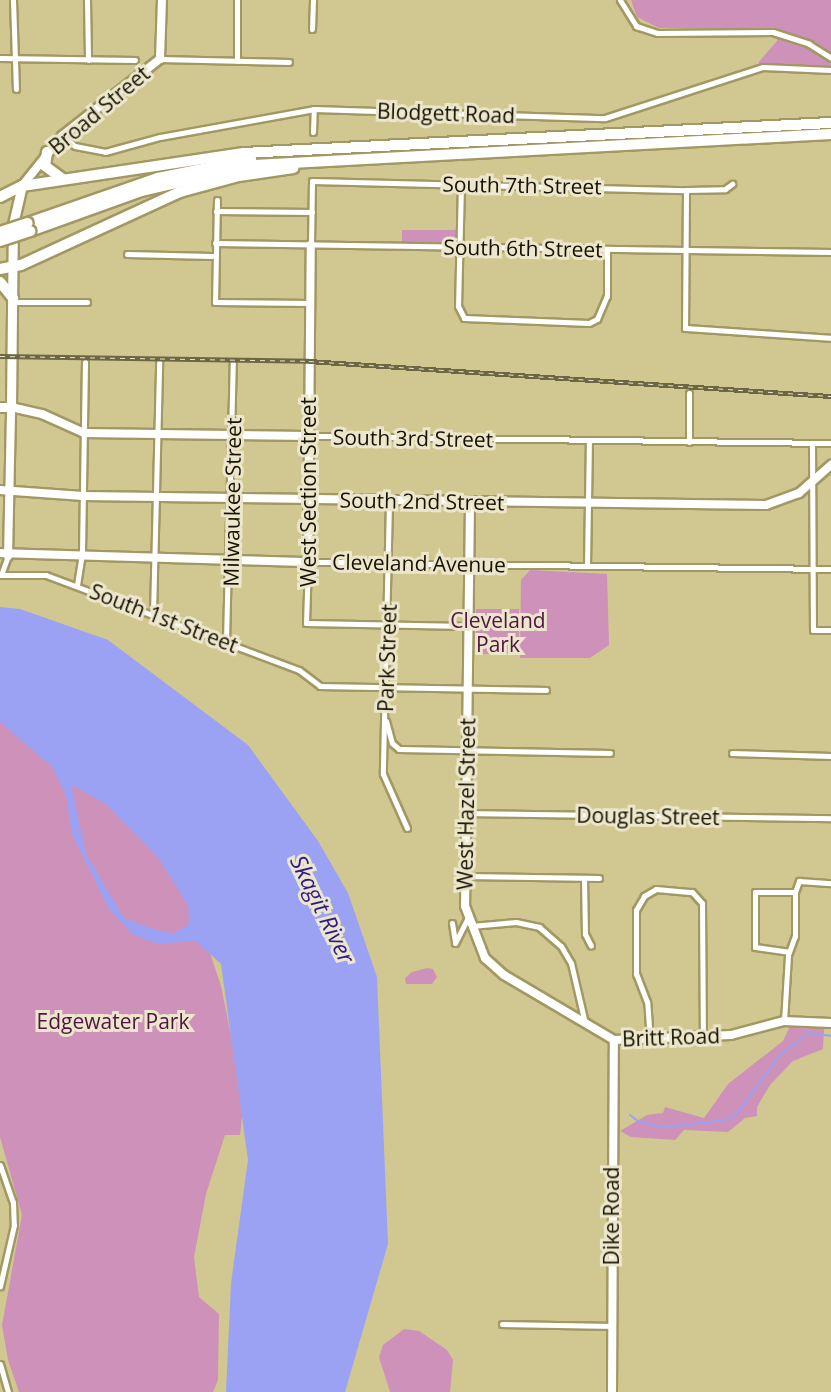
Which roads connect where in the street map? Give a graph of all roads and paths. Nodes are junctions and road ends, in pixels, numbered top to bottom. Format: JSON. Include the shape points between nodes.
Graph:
{"nodes":[{"id":1,"x":13,"y":0,"type":"edge"},
{"id":2,"x":87,"y":0,"type":"edge"},
{"id":3,"x":162,"y":0,"type":"edge"},
{"id":4,"x":237,"y":0,"type":"edge"},
{"id":5,"x":313,"y":0,"type":"edge"},
{"id":6,"x":621,"y":1,"type":"edge"},
{"id":7,"x":312,"y":29,"type":"dead end"},
{"id":8,"x":0,"y":58,"type":"edge"},
{"id":9,"x":831,"y":58,"type":"edge"},
{"id":10,"x":13,"y":59,"type":"junction"},
{"id":11,"x":160,"y":59,"type":"junction"},
{"id":12,"x":88,"y":60,"type":"junction"},
{"id":13,"x":135,"y":60,"type":"dead end"},
{"id":14,"x":237,"y":61,"type":"junction"},
{"id":15,"x":289,"y":62,"type":"dead end"},
{"id":16,"x":831,"y":70,"type":"edge"},
{"id":17,"x":16,"y":89,"type":"dead end"},
{"id":18,"x":314,"y":109,"type":"junction"},
{"id":19,"x":831,"y":123,"type":"edge"},
{"id":20,"x":313,"y":132,"type":"dead end"},
{"id":21,"x":831,"y":134,"type":"edge"},
{"id":22,"x":62,"y":136,"type":"junction"},
{"id":23,"x":47,"y":152,"type":"junction"},
{"id":24,"x":289,"y":153,"type":"junction"},
{"id":25,"x":415,"y":155,"type":"junction"},
{"id":26,"x":64,"y":179,"type":"junction"},
{"id":27,"x":461,"y":184,"type":"junction"},
{"id":28,"x":732,"y":184,"type":"dead end"},
{"id":29,"x":22,"y":186,"type":"junction"},
{"id":30,"x":686,"y":190,"type":"junction"},
{"id":31,"x":0,"y":197,"type":"edge"},
{"id":32,"x":216,"y":200,"type":"dead end"},
{"id":33,"x":216,"y":211,"type":"junction"},
{"id":34,"x":312,"y":212,"type":"junction"},
{"id":35,"x":29,"y":227,"type":"junction"},
{"id":36,"x":0,"y":232,"type":"edge"},
{"id":37,"x":0,"y":241,"type":"edge"},
{"id":38,"x":215,"y":243,"type":"junction"},
{"id":39,"x":311,"y":245,"type":"junction"},
{"id":40,"x":460,"y":248,"type":"junction"},
{"id":41,"x":607,"y":248,"type":"junction"},
{"id":42,"x":685,"y":250,"type":"junction"},
{"id":43,"x":831,"y":253,"type":"edge"},
{"id":44,"x":127,"y":254,"type":"dead end"},
{"id":45,"x":212,"y":256,"type":"junction"},
{"id":46,"x":13,"y":267,"type":"junction"},
{"id":47,"x":0,"y":269,"type":"edge"},
{"id":48,"x":0,"y":282,"type":"edge"},
{"id":49,"x":13,"y":300,"type":"junction"},
{"id":50,"x":87,"y":302,"type":"dead end"},
{"id":51,"x":310,"y":303,"type":"junction"},
{"id":52,"x":831,"y":338,"type":"edge"},
{"id":53,"x":85,"y":362,"type":"dead end"},
{"id":54,"x":159,"y":362,"type":"dead end"},
{"id":55,"x":233,"y":363,"type":"dead end"},
{"id":56,"x":689,"y":393,"type":"dead end"},
{"id":57,"x":0,"y":407,"type":"edge"},
{"id":58,"x":11,"y":407,"type":"junction"},
{"id":59,"x":84,"y":433,"type":"junction"},
{"id":60,"x":158,"y":435,"type":"junction"},
{"id":61,"x":233,"y":436,"type":"junction"},
{"id":62,"x":307,"y":436,"type":"junction"},
{"id":63,"x":589,"y":440,"type":"junction"},
{"id":64,"x":689,"y":442,"type":"junction"},
{"id":65,"x":812,"y":443,"type":"junction"},
{"id":66,"x":831,"y":443,"type":"edge"},
{"id":67,"x":831,"y":465,"type":"edge"},
{"id":68,"x":813,"y":482,"type":"junction"},
{"id":69,"x":0,"y":491,"type":"edge"},
{"id":70,"x":10,"y":492,"type":"junction"},
{"id":71,"x":83,"y":496,"type":"junction"},
{"id":72,"x":157,"y":497,"type":"junction"},
{"id":73,"x":232,"y":498,"type":"junction"},
{"id":74,"x":307,"y":499,"type":"junction"},
{"id":75,"x":388,"y":501,"type":"junction"},
{"id":76,"x":470,"y":502,"type":"junction"},
{"id":77,"x":587,"y":503,"type":"junction"},
{"id":78,"x":4,"y":555,"type":"edge"},
{"id":79,"x":82,"y":558,"type":"junction"},
{"id":80,"x":155,"y":560,"type":"junction"},
{"id":81,"x":231,"y":561,"type":"junction"},
{"id":82,"x":308,"y":562,"type":"junction"},
{"id":83,"x":388,"y":562,"type":"junction"},
{"id":84,"x":469,"y":564,"type":"junction"},
{"id":85,"x":587,"y":565,"type":"junction"},
{"id":86,"x":812,"y":568,"type":"junction"},
{"id":87,"x":831,"y":569,"type":"edge"},
{"id":88,"x":0,"y":575,"type":"edge"},
{"id":89,"x":77,"y":585,"type":"junction"},
{"id":90,"x":153,"y":615,"type":"junction"},
{"id":91,"x":388,"y":625,"type":"junction"},
{"id":92,"x":468,"y":626,"type":"junction"},
{"id":93,"x":831,"y":630,"type":"edge"},
{"id":94,"x":226,"y":641,"type":"junction"},
{"id":95,"x":387,"y":688,"type":"junction"},
{"id":96,"x":467,"y":688,"type":"junction"},
{"id":97,"x":546,"y":690,"type":"dead end"},
{"id":98,"x":385,"y":719,"type":"junction"},
{"id":99,"x":467,"y":751,"type":"junction"},
{"id":100,"x":610,"y":753,"type":"dead end"},
{"id":101,"x":732,"y":753,"type":"dead end"},
{"id":102,"x":831,"y":756,"type":"edge"},
{"id":103,"x":465,"y":813,"type":"junction"},
{"id":104,"x":831,"y":818,"type":"edge"},
{"id":105,"x":407,"y":828,"type":"dead end"},
{"id":106,"x":465,"y":876,"type":"junction"},
{"id":107,"x":584,"y":878,"type":"junction"},
{"id":108,"x":599,"y":878,"type":"dead end"},
{"id":109,"x":831,"y":883,"type":"edge"},
{"id":110,"x":795,"y":892,"type":"junction"},
{"id":111,"x":468,"y":922,"type":"junction"},
{"id":112,"x":452,"y":923,"type":"dead end"},
{"id":113,"x":591,"y":946,"type":"dead end"},
{"id":114,"x":789,"y":952,"type":"junction"},
{"id":115,"x":784,"y":1021,"type":"junction"},
{"id":116,"x":585,"y":1023,"type":"junction"},
{"id":117,"x":831,"y":1023,"type":"edge"},
{"id":118,"x":703,"y":1038,"type":"junction"},
{"id":119,"x":614,"y":1040,"type":"junction"},
{"id":120,"x":650,"y":1041,"type":"junction"},
{"id":121,"x":0,"y":1165,"type":"edge"},
{"id":122,"x":0,"y":1286,"type":"edge"},
{"id":123,"x":502,"y":1324,"type":"dead end"},
{"id":124,"x":612,"y":1326,"type":"junction"},
{"id":125,"x":0,"y":1364,"type":"edge"},
{"id":126,"x":8,"y":1392,"type":"edge"},
{"id":127,"x":612,"y":1392,"type":"edge"}],
"edges":[{"from":1,"to":10,"type":"street"},
{"from":2,"to":12,"type":"street"},
{"from":3,"to":11,"type":"street","name":"Broad Street"},
{"from":4,"to":14,"type":"street"},
{"from":5,"to":7,"type":"street"},
{"from":6,"to":9,"type":"street","via":[[636,26],[657,33],[773,32],[809,44]]},
{"from":8,"to":10,"type":"street"},
{"from":10,"to":12,"type":"street"},
{"from":10,"to":17,"type":"street"},
{"from":11,"to":14,"type":"street"},
{"from":11,"to":22,"type":"street","name":"Broad Street"},
{"from":12,"to":13,"type":"street"},
{"from":14,"to":15,"type":"street"},
{"from":16,"to":18,"type":"street","name":"Blodgett Road","via":[[763,67],[605,118]]},
{"from":18,"to":20,"type":"street"},
{"from":18,"to":22,"type":"street","name":"Blodgett Road","via":[[160,137],[105,152],[87,150]]},
{"from":19,"to":24,"type":"highway"},
{"from":21,"to":25,"type":"highway"},
{"from":22,"to":23,"type":"street","name":"Broad Street"},
{"from":23,"to":26,"type":"highway","via":[[49,171]]},
{"from":23,"to":29,"type":"street","name":"Broad Street"},
{"from":24,"to":26,"type":"highway","via":[[244,153]]},
{"from":24,"to":35,"type":"highway","via":[[158,178]]},
{"from":25,"to":35,"type":"highway","via":[[281,163],[187,178]]},
{"from":25,"to":46,"type":"highway","via":[[273,170],[208,183],[128,213]]},
{"from":26,"to":29,"type":"highway"},
{"from":27,"to":30,"type":"street","name":"South 7th Street"},
{"from":27,"to":34,"type":"street","name":"South 7th Street","via":[[312,181]]},
{"from":27,"to":40,"type":"street"},
{"from":28,"to":30,"type":"street","name":"South 7th Street","via":[[725,189]]},
{"from":29,"to":31,"type":"highway"},
{"from":29,"to":46,"type":"main road","name":"Broad Street","via":[[14,215]]},
{"from":30,"to":42,"type":"street"},
{"from":32,"to":33,"type":"street"},
{"from":33,"to":34,"type":"street"},
{"from":33,"to":38,"type":"street"},
{"from":34,"to":39,"type":"street"},
{"from":35,"to":36,"type":"highway","bridge":true},
{"from":35,"to":37,"type":"highway","bridge":true},
{"from":38,"to":39,"type":"street","name":"South 6th Street"},
{"from":38,"to":45,"type":"street"},
{"from":39,"to":40,"type":"street","name":"South 6th Street"},
{"from":39,"to":51,"type":"street","name":"West Section Street"},
{"from":40,"to":41,"type":"street","name":"South 6th Street"},
{"from":40,"to":41,"type":"street","via":[[460,312],[471,320],[597,319],[607,296]]},
{"from":41,"to":42,"type":"street","name":"South 6th Street"},
{"from":42,"to":43,"type":"street","name":"South 6th Street"},
{"from":42,"to":52,"type":"street","via":[[685,328]]},
{"from":44,"to":45,"type":"street"},
{"from":45,"to":51,"type":"street","via":[[215,302]]},
{"from":46,"to":47,"type":"highway"},
{"from":46,"to":49,"type":"main road","name":"Broad Street"},
{"from":48,"to":49,"type":"highway"},
{"from":49,"to":50,"type":"street"},
{"from":49,"to":58,"type":"main road","name":"Broad Street"},
{"from":51,"to":62,"type":"street","name":"West Section Street"},
{"from":53,"to":59,"type":"street"},
{"from":54,"to":60,"type":"street"},
{"from":55,"to":61,"type":"street","name":"Milwaukee Street"},
{"from":56,"to":64,"type":"street"},
{"from":57,"to":58,"type":"main road","name":"South 3rd Street"},
{"from":58,"to":59,"type":"street","name":"South 3rd Street","via":[[42,414]]},
{"from":58,"to":70,"type":"street"},
{"from":59,"to":60,"type":"street","name":"South 3rd Street"},
{"from":59,"to":71,"type":"street"},
{"from":60,"to":61,"type":"street","name":"South 3rd Street"},
{"from":60,"to":72,"type":"street"},
{"from":61,"to":62,"type":"street","name":"South 3rd Street"},
{"from":61,"to":73,"type":"street","name":"Milwaukee Street"},
{"from":62,"to":63,"type":"street","name":"South 3rd Street"},
{"from":62,"to":74,"type":"street","name":"West Section Street"},
{"from":63,"to":64,"type":"street","name":"South 3rd Street"},
{"from":63,"to":77,"type":"street"},
{"from":64,"to":65,"type":"street","name":"South 3rd Street"},
{"from":65,"to":66,"type":"street","name":"South 3rd Street"},
{"from":65,"to":68,"type":"street"},
{"from":67,"to":68,"type":"street","name":"South 2nd Street"},
{"from":68,"to":77,"type":"street","name":"South 2nd Street","via":[[785,501],[765,505]]},
{"from":68,"to":86,"type":"street"},
{"from":69,"to":70,"type":"street","name":"South 2nd Street"},
{"from":70,"to":71,"type":"street","name":"South 2nd Street"},
{"from":70,"to":78,"type":"street"},
{"from":71,"to":72,"type":"street","name":"South 2nd Street"},
{"from":71,"to":79,"type":"street"},
{"from":72,"to":73,"type":"street","name":"South 2nd Street"},
{"from":72,"to":80,"type":"street"},
{"from":73,"to":74,"type":"street","name":"South 2nd Street"},
{"from":73,"to":81,"type":"street","name":"Milwaukee Street"},
{"from":74,"to":75,"type":"street","name":"South 2nd Street"},
{"from":74,"to":82,"type":"street","name":"West Section Street"},
{"from":75,"to":76,"type":"street","name":"South 2nd Street"},
{"from":75,"to":83,"type":"street","name":"Park Street"},
{"from":76,"to":77,"type":"street","name":"South 2nd Street"},
{"from":76,"to":84,"type":"street","name":"West Hazel Street"},
{"from":77,"to":85,"type":"street"},
{"from":78,"to":79,"type":"street","name":"Cleveland Avenue"},
{"from":78,"to":88,"type":"street"},
{"from":79,"to":80,"type":"street","name":"Cleveland Avenue"},
{"from":79,"to":89,"type":"street"},
{"from":80,"to":81,"type":"street","name":"Cleveland Avenue"},
{"from":80,"to":90,"type":"street"},
{"from":81,"to":82,"type":"street","name":"Cleveland Avenue"},
{"from":81,"to":94,"type":"street","name":"Milwaukee Street"},
{"from":82,"to":83,"type":"street","name":"Cleveland Avenue"},
{"from":82,"to":91,"type":"street","name":"West Section Street","via":[[306,623]]},
{"from":83,"to":84,"type":"street","name":"Cleveland Avenue"},
{"from":83,"to":91,"type":"street","name":"Park Street"},
{"from":84,"to":85,"type":"street","name":"Cleveland Avenue"},
{"from":84,"to":92,"type":"street","name":"West Hazel Street"},
{"from":85,"to":86,"type":"street","name":"Cleveland Avenue"},
{"from":86,"to":87,"type":"street","name":"Cleveland Avenue"},
{"from":86,"to":93,"type":"street","via":[[813,630]]},
{"from":88,"to":89,"type":"street","name":"South 1st Street","via":[[46,575]]},
{"from":89,"to":90,"type":"street","name":"South 1st Street"},
{"from":90,"to":94,"type":"street","name":"South 1st Street"},
{"from":91,"to":92,"type":"street"},
{"from":91,"to":95,"type":"street","name":"Park Street"},
{"from":92,"to":96,"type":"street","name":"West Hazel Street"},
{"from":94,"to":95,"type":"street","name":"South 1st Street","via":[[299,670],[320,686]]},
{"from":95,"to":96,"type":"street"},
{"from":95,"to":98,"type":"street","name":"Park Street"},
{"from":96,"to":97,"type":"street"},
{"from":96,"to":99,"type":"street","name":"West Hazel Street"},
{"from":98,"to":99,"type":"street","via":[[399,750]]},
{"from":98,"to":105,"type":"street","name":"Park Street","via":[[383,774]]},
{"from":99,"to":100,"type":"street"},
{"from":99,"to":103,"type":"street","name":"West Hazel Street"},
{"from":101,"to":102,"type":"street"},
{"from":103,"to":104,"type":"street","name":"Douglas Street"},
{"from":103,"to":106,"type":"street","name":"West Hazel Street"},
{"from":106,"to":107,"type":"street"},
{"from":106,"to":111,"type":"street","name":"West Hazel Street"},
{"from":107,"to":108,"type":"street"},
{"from":107,"to":113,"type":"street","via":[[585,934]]},
{"from":109,"to":110,"type":"street","via":[[799,881]]},
{"from":110,"to":114,"type":"street","via":[[795,936]]},
{"from":110,"to":114,"type":"street","via":[[755,892],[755,947]]},
{"from":111,"to":112,"type":"street","via":[[455,943]]},
{"from":111,"to":116,"type":"street","name":"Britt Road","via":[[485,958],[504,975]]},
{"from":111,"to":116,"type":"street","via":[[539,927],[561,946],[571,963]]},
{"from":114,"to":115,"type":"street"},
{"from":115,"to":117,"type":"street","name":"Britt Road"},
{"from":115,"to":118,"type":"street","name":"Britt Road"},
{"from":116,"to":119,"type":"street","name":"Britt Road"},
{"from":118,"to":120,"type":"street","name":"Britt Road"},
{"from":118,"to":120,"type":"street","via":[[702,903],[692,891],[656,889],[644,895],[636,910],[636,974],[647,1002]]},
{"from":119,"to":120,"type":"street","name":"Britt Road"},
{"from":119,"to":124,"type":"street","name":"Dike Road"},
{"from":121,"to":122,"type":"street","via":[[13,1202],[14,1225]]},
{"from":123,"to":124,"type":"street"},
{"from":124,"to":127,"type":"street","name":"Dike Road"},
{"from":125,"to":126,"type":"street"}]}
